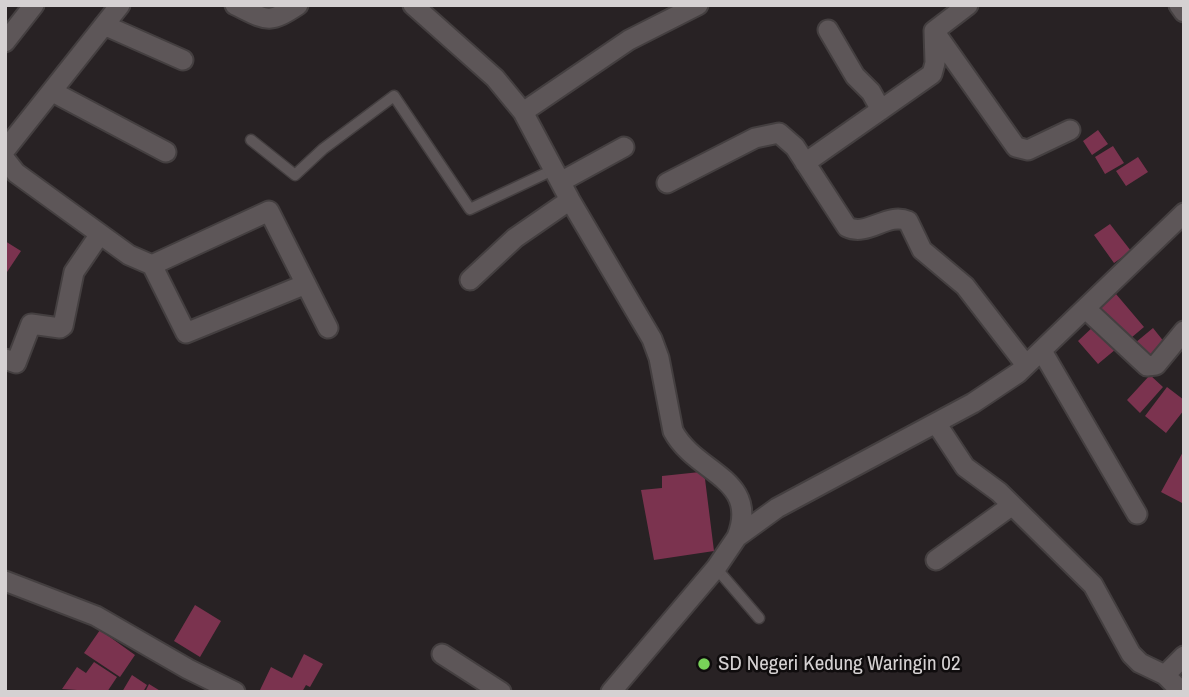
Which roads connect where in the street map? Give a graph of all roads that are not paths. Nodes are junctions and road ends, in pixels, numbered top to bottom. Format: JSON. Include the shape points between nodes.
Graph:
{"nodes":[{"id":1,"x":34,"y":5,"type":"edge"},
{"id":2,"x":120,"y":5,"type":"edge"},
{"id":3,"x":235,"y":5,"type":"edge"},
{"id":4,"x":298,"y":5,"type":"edge"},
{"id":5,"x":413,"y":5,"type":"edge"},
{"id":6,"x":698,"y":5,"type":"edge"},
{"id":7,"x":968,"y":5,"type":"edge"},
{"id":8,"x":1180,"y":5,"type":"edge"},
{"id":9,"x":1184,"y":12,"type":"edge"},
{"id":10,"x":104,"y":25,"type":"junction"},
{"id":11,"x":828,"y":30,"type":"dead end"},
{"id":12,"x":934,"y":31,"type":"junction"},
{"id":13,"x":5,"y":42,"type":"edge"},
{"id":14,"x":183,"y":60,"type":"dead end"},
{"id":15,"x":53,"y":92,"type":"junction"},
{"id":16,"x":881,"y":110,"type":"junction"},
{"id":17,"x":523,"y":112,"type":"junction"},
{"id":18,"x":1070,"y":131,"type":"dead end"},
{"id":19,"x":251,"y":140,"type":"dead end"},
{"id":20,"x":624,"y":147,"type":"dead end"},
{"id":21,"x":5,"y":150,"type":"edge"},
{"id":22,"x":166,"y":152,"type":"dead end"},
{"id":23,"x":5,"y":159,"type":"edge"},
{"id":24,"x":805,"y":163,"type":"junction"},
{"id":25,"x":559,"y":175,"type":"junction"},
{"id":26,"x":667,"y":183,"type":"dead end"},
{"id":27,"x":570,"y":200,"type":"junction"},
{"id":28,"x":1184,"y":213,"type":"edge"},
{"id":29,"x":100,"y":234,"type":"junction"},
{"id":30,"x":152,"y":265,"type":"junction"},
{"id":31,"x":470,"y":280,"type":"dead end"},
{"id":32,"x":306,"y":284,"type":"junction"},
{"id":33,"x":1086,"y":309,"type":"junction"},
{"id":34,"x":328,"y":328,"type":"dead end"},
{"id":35,"x":1184,"y":331,"type":"edge"},
{"id":36,"x":1042,"y":351,"type":"junction"},
{"id":37,"x":5,"y":359,"type":"edge"},
{"id":38,"x":1026,"y":365,"type":"junction"},
{"id":39,"x":936,"y":423,"type":"junction"},
{"id":40,"x":1011,"y":506,"type":"junction"},
{"id":41,"x":1137,"y":514,"type":"dead end"},
{"id":42,"x":737,"y":537,"type":"junction"},
{"id":43,"x":936,"y":559,"type":"dead end"},
{"id":44,"x":716,"y":568,"type":"junction"},
{"id":45,"x":5,"y":581,"type":"edge"},
{"id":46,"x":759,"y":618,"type":"dead end"},
{"id":47,"x":442,"y":654,"type":"dead end"},
{"id":48,"x":1184,"y":656,"type":"edge"},
{"id":49,"x":1165,"y":675,"type":"junction"},
{"id":50,"x":235,"y":692,"type":"edge"},
{"id":51,"x":501,"y":692,"type":"edge"},
{"id":52,"x":611,"y":692,"type":"edge"},
{"id":53,"x":1182,"y":692,"type":"edge"}],
"edges":[{"from":1,"to":13,"type":"street"},
{"from":2,"to":10,"type":"street"},
{"from":3,"to":4,"type":"street","via":[[266,20],[275,20]]},
{"from":5,"to":17,"type":"street","via":[[495,78]]},
{"from":6,"to":17,"type":"street","via":[[629,40]]},
{"from":7,"to":12,"type":"street"},
{"from":8,"to":9,"type":"street"},
{"from":10,"to":14,"type":"street"},
{"from":10,"to":15,"type":"street"},
{"from":11,"to":16,"type":"street"},
{"from":12,"to":16,"type":"street","via":[[934,70]]},
{"from":12,"to":18,"type":"street","via":[[1016,147],[1028,150]]},
{"from":15,"to":21,"type":"street"},
{"from":15,"to":22,"type":"street"},
{"from":16,"to":24,"type":"street"},
{"from":17,"to":25,"type":"street"},
{"from":19,"to":25,"type":"lane","via":[[295,175],[394,96],[470,209]]},
{"from":20,"to":25,"type":"street"},
{"from":23,"to":29,"type":"street","via":[[16,173]]},
{"from":24,"to":26,"type":"street","via":[[787,137],[773,132]]},
{"from":24,"to":38,"type":"street","via":[[847,227],[856,230],[894,219],[908,221],[922,250],[965,286]]},
{"from":25,"to":27,"type":"street"},
{"from":27,"to":31,"type":"street","via":[[515,238]]},
{"from":27,"to":42,"type":"street","via":[[652,339],[678,439],[742,501],[744,519]]},
{"from":28,"to":33,"type":"street"},
{"from":29,"to":30,"type":"street"},
{"from":29,"to":37,"type":"street","via":[[75,272],[63,326],[31,324],[16,363]]},
{"from":30,"to":32,"type":"street","via":[[186,333]]},
{"from":30,"to":32,"type":"street","via":[[269,211]]},
{"from":32,"to":34,"type":"street"},
{"from":33,"to":35,"type":"street","via":[[1147,366],[1156,365]]},
{"from":33,"to":36,"type":"street"},
{"from":36,"to":38,"type":"street"},
{"from":36,"to":41,"type":"street"},
{"from":38,"to":39,"type":"street"},
{"from":39,"to":40,"type":"street","via":[[965,467]]},
{"from":39,"to":42,"type":"street","via":[[778,508]]},
{"from":40,"to":43,"type":"street"},
{"from":40,"to":49,"type":"street","via":[[1093,585],[1131,654]]},
{"from":42,"to":44,"type":"street"},
{"from":44,"to":46,"type":"lane"},
{"from":44,"to":52,"type":"street"},
{"from":45,"to":50,"type":"street","via":[[96,617]]},
{"from":47,"to":51,"type":"street"},
{"from":48,"to":49,"type":"street"},
{"from":49,"to":53,"type":"street"}]}
